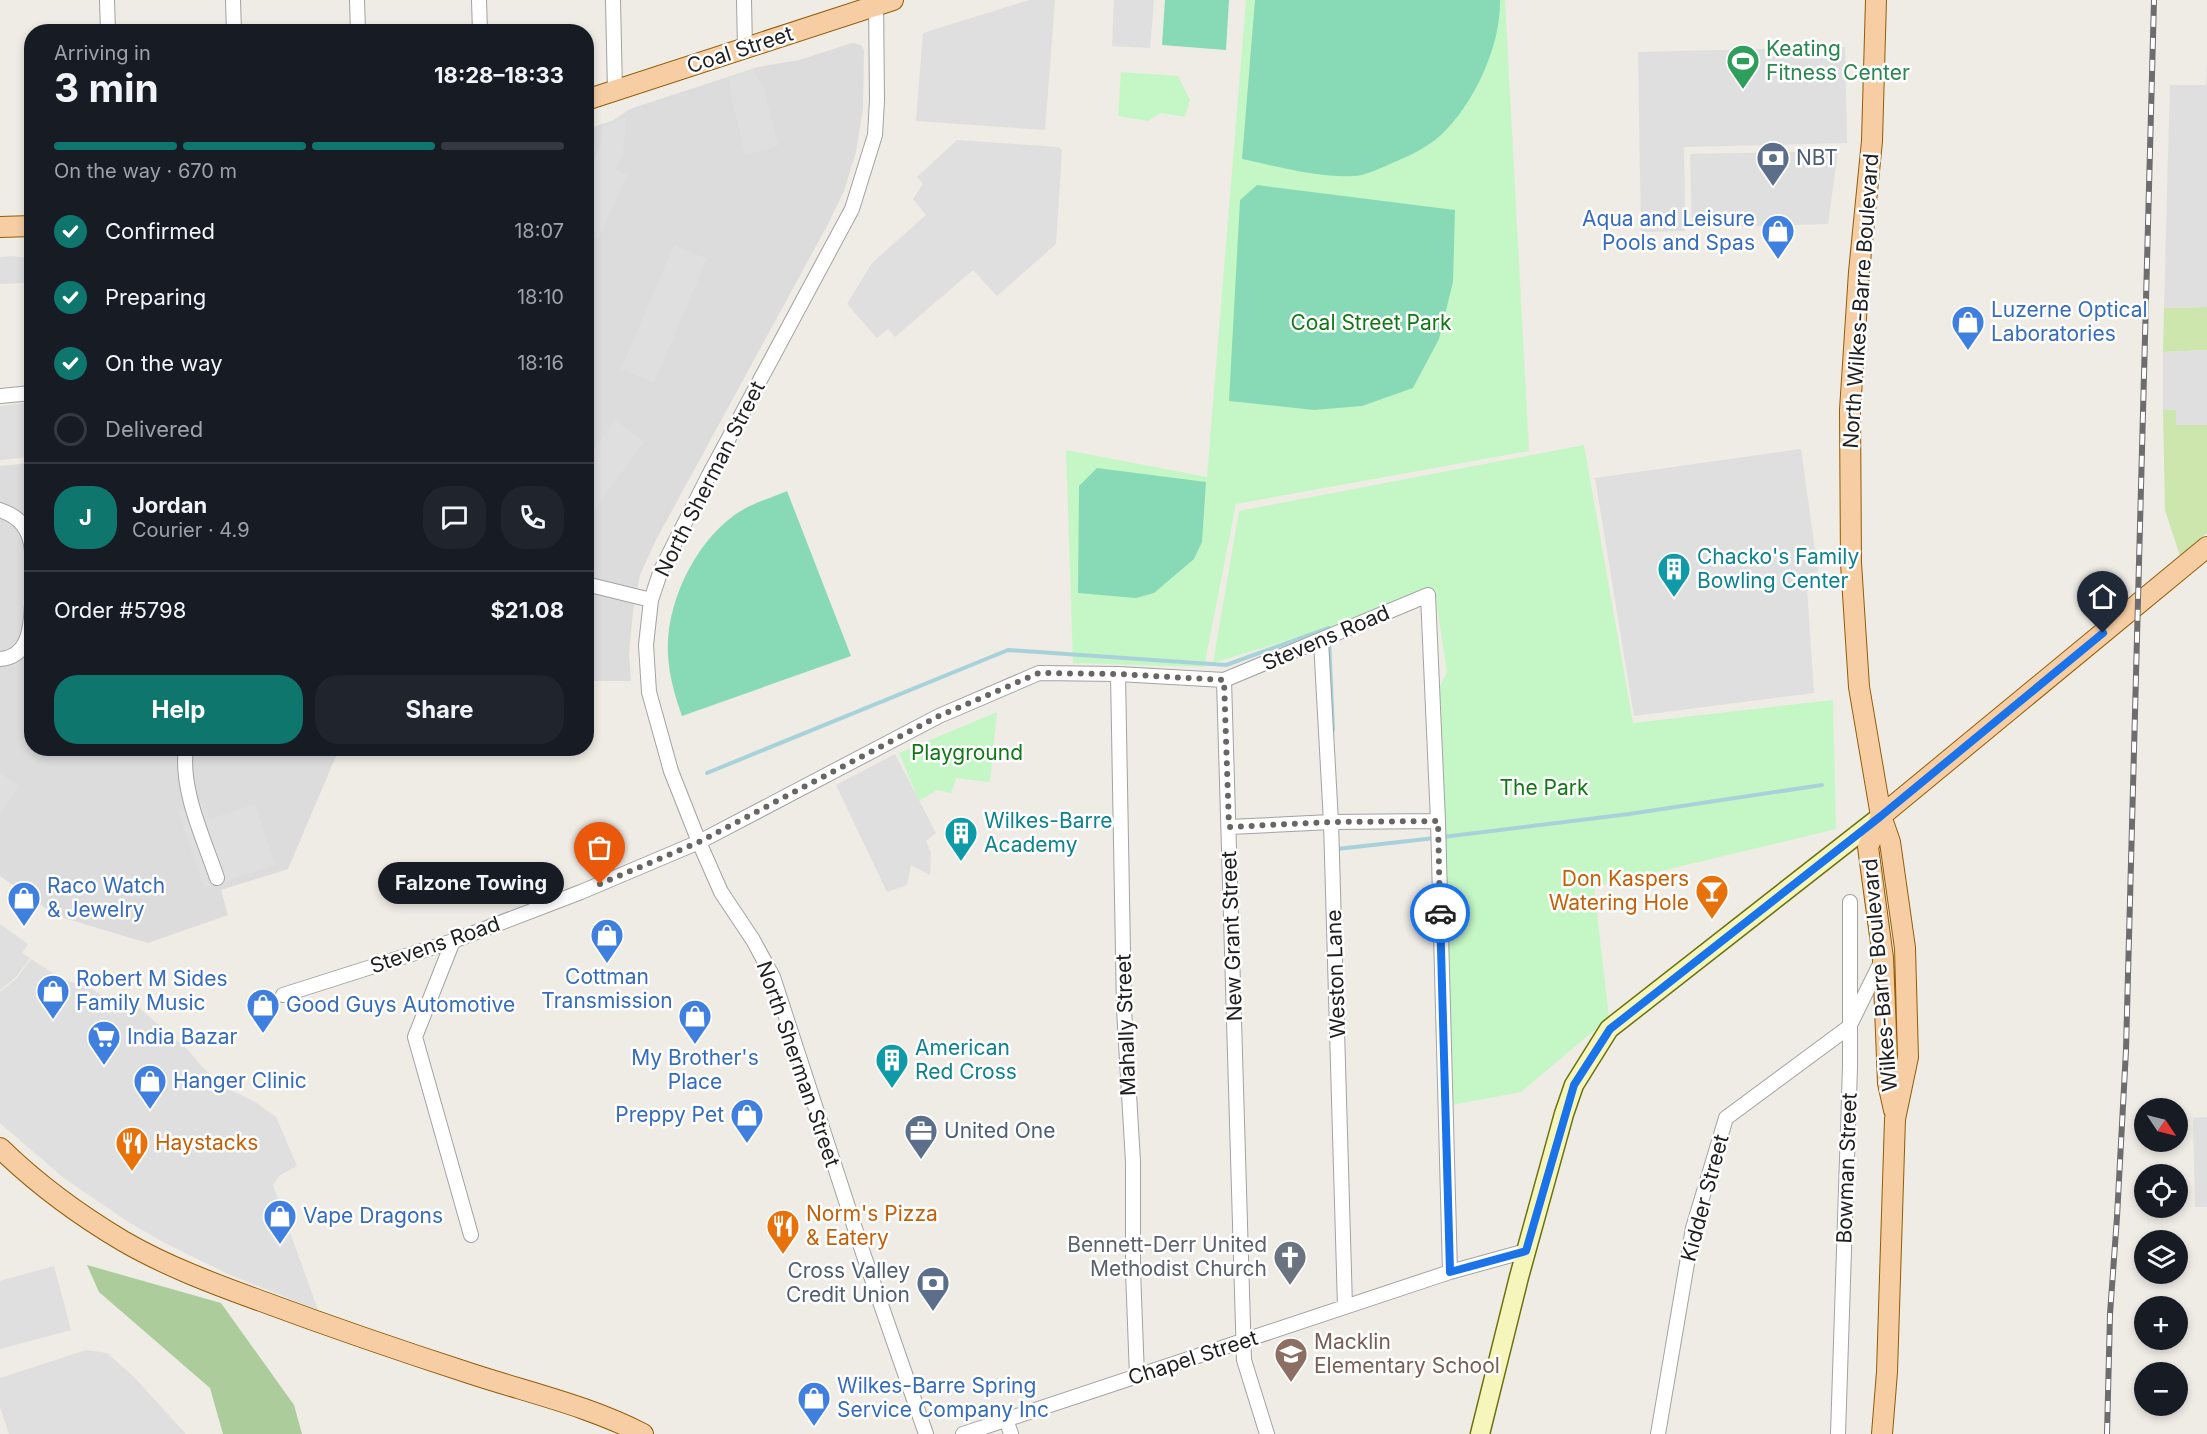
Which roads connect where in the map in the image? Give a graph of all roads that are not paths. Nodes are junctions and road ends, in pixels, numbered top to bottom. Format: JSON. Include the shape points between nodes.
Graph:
{"nodes":[{"id":1,"x":107,"y":0,"type":"edge"},
{"id":2,"x":233,"y":0,"type":"edge"},
{"id":3,"x":357,"y":0,"type":"edge"},
{"id":4,"x":479,"y":0,"type":"edge"},
{"id":5,"x":613,"y":0,"type":"edge"},
{"id":6,"x":744,"y":0,"type":"edge"},
{"id":7,"x":1876,"y":0,"type":"edge"},
{"id":8,"x":882,"y":2,"type":"edge"},
{"id":9,"x":108,"y":24,"type":"edge"},
{"id":10,"x":234,"y":24,"type":"edge"},
{"id":11,"x":358,"y":24,"type":"edge"},
{"id":12,"x":480,"y":24,"type":"edge"},
{"id":13,"x":745,"y":48,"type":"junction"},
{"id":14,"x":615,"y":91,"type":"junction"},
{"id":15,"x":594,"y":98,"type":"edge"},
{"id":16,"x":24,"y":226,"type":"edge"},
{"id":17,"x":0,"y":227,"type":"edge"},
{"id":18,"x":24,"y":394,"type":"edge"},
{"id":19,"x":0,"y":396,"type":"edge"},
{"id":20,"x":0,"y":510,"type":"edge"},
{"id":21,"x":24,"y":526,"type":"edge"},
{"id":22,"x":2207,"y":547,"type":"edge"},
{"id":23,"x":594,"y":586,"type":"edge"},
{"id":24,"x":651,"y":600,"type":"junction"},
{"id":25,"x":1321,"y":641,"type":"junction"},
{"id":26,"x":24,"y":645,"type":"edge"},
{"id":27,"x":0,"y":659,"type":"edge"},
{"id":28,"x":1118,"y":674,"type":"junction"},
{"id":29,"x":1224,"y":680,"type":"junction"},
{"id":30,"x":185,"y":756,"type":"edge"},
{"id":31,"x":1881,"y":816,"type":"junction"},
{"id":32,"x":1438,"y":821,"type":"junction"},
{"id":33,"x":1331,"y":822,"type":"junction"},
{"id":34,"x":1229,"y":827,"type":"junction"},
{"id":35,"x":699,"y":842,"type":"junction"},
{"id":36,"x":217,"y":878,"type":"dead end"},
{"id":37,"x":1850,"y":902,"type":"dead end"},
{"id":38,"x":453,"y":941,"type":"junction"},
{"id":39,"x":1883,"y":958,"type":"junction"},
{"id":40,"x":283,"y":994,"type":"dead end"},
{"id":41,"x":1849,"y":1027,"type":"junction"},
{"id":42,"x":1895,"y":1119,"type":"junction"},
{"id":43,"x":0,"y":1148,"type":"edge"},
{"id":44,"x":471,"y":1235,"type":"dead end"},
{"id":45,"x":1526,"y":1251,"type":"junction"},
{"id":46,"x":1450,"y":1272,"type":"junction"},
{"id":47,"x":1345,"y":1307,"type":"junction"},
{"id":48,"x":1244,"y":1341,"type":"junction"},
{"id":49,"x":1887,"y":1372,"type":"junction"},
{"id":50,"x":1137,"y":1376,"type":"junction"},
{"id":51,"x":1006,"y":1419,"type":"junction"},
{"id":52,"x":643,"y":1434,"type":"edge"},
{"id":53,"x":926,"y":1434,"type":"edge"},
{"id":54,"x":963,"y":1434,"type":"edge"},
{"id":55,"x":1011,"y":1434,"type":"edge"},
{"id":56,"x":1268,"y":1434,"type":"edge"},
{"id":57,"x":1479,"y":1434,"type":"edge"},
{"id":58,"x":1658,"y":1434,"type":"edge"},
{"id":59,"x":1838,"y":1434,"type":"edge"},
{"id":60,"x":1882,"y":1434,"type":"edge"},
{"id":61,"x":1894,"y":1434,"type":"edge"}],
"edges":[{"from":1,"to":9,"type":"street"},
{"from":2,"to":10,"type":"street"},
{"from":3,"to":11,"type":"street"},
{"from":4,"to":12,"type":"street"},
{"from":5,"to":14,"type":"street"},
{"from":6,"to":13,"type":"street"},
{"from":7,"to":31,"type":"main road","name":"North Wilkes-Barre Boulevard","via":[[1872,141],[1850,410],[1859,687]]},
{"from":8,"to":13,"type":"main road","name":"Coal Street"},
{"from":8,"to":24,"type":"street","name":"North Sherman Street","via":[[874,135],[852,209],[680,530]]},
{"from":13,"to":14,"type":"main road","name":"Coal Street"},
{"from":14,"to":15,"type":"main road","name":"Coal Street"},
{"from":16,"to":17,"type":"main road"},
{"from":18,"to":19,"type":"street"},
{"from":20,"to":21,"type":"street"},
{"from":22,"to":31,"type":"main road"},
{"from":23,"to":24,"type":"street"},
{"from":24,"to":35,"type":"street","name":"North Sherman Street","via":[[646,645],[649,692],[671,771]]},
{"from":25,"to":29,"type":"street","name":"Stevens Road"},
{"from":25,"to":32,"type":"street","name":"Stevens Road","via":[[1428,595]]},
{"from":25,"to":33,"type":"street","name":"Weston Lane"},
{"from":26,"to":27,"type":"street","via":[[17,653]]},
{"from":28,"to":29,"type":"street"},
{"from":28,"to":35,"type":"street","name":"Stevens Road","via":[[1039,673],[939,716]]},
{"from":28,"to":50,"type":"street","name":"Mahally Street","via":[[1124,1009],[1133,1162]]},
{"from":29,"to":34,"type":"street","name":"New Grant Street"},
{"from":30,"to":36,"type":"street","via":[[188,792]]},
{"from":31,"to":39,"type":"main road","name":"Wilkes-Barre Boulevard","via":[[1868,847]]},
{"from":31,"to":42,"type":"main road","name":"Wilkes-Barre Boulevard","via":[[1890,842],[1905,948],[1908,1057]]},
{"from":31,"to":45,"type":"street","via":[[1610,1029],[1574,1085]]},
{"from":32,"to":33,"type":"street"},
{"from":32,"to":46,"type":"street"},
{"from":33,"to":34,"type":"street"},
{"from":33,"to":47,"type":"street","name":"Weston Lane"},
{"from":34,"to":48,"type":"street","name":"New Grant Street"},
{"from":35,"to":38,"type":"street","name":"Stevens Road"},
{"from":35,"to":53,"type":"street","name":"North Sherman Street","via":[[722,892],[773,977]]},
{"from":37,"to":41,"type":"street","name":"Bowman Street"},
{"from":38,"to":40,"type":"street","name":"Stevens Road"},
{"from":38,"to":44,"type":"street","via":[[415,1037]]},
{"from":39,"to":41,"type":"street","name":"Kidder Street"},
{"from":39,"to":42,"type":"main road","name":"Wilkes-Barre Boulevard","via":[[1888,1083]]},
{"from":41,"to":58,"type":"street","name":"Kidder Street","via":[[1726,1118],[1693,1228]]},
{"from":41,"to":59,"type":"street","name":"Bowman Street"},
{"from":42,"to":49,"type":"main road","name":"Wilkes-Barre Boulevard"},
{"from":43,"to":52,"type":"main road","via":[[48,1192],[124,1241],[207,1281],[332,1328],[577,1406]]},
{"from":45,"to":46,"type":"street","name":"Chapel Street"},
{"from":45,"to":57,"type":"street"},
{"from":46,"to":47,"type":"street","name":"Chapel Street"},
{"from":47,"to":48,"type":"street","name":"Chapel Street"},
{"from":48,"to":50,"type":"street","name":"Chapel Street"},
{"from":48,"to":56,"type":"street","name":"New Grant Street","via":[[1244,1360]]},
{"from":49,"to":60,"type":"main road","name":"Wilkes-Barre Boulevard"},
{"from":49,"to":61,"type":"main road","name":"Wilkes-Barre Boulevard"},
{"from":50,"to":51,"type":"street","name":"Chapel Street"},
{"from":51,"to":54,"type":"street","name":"Chapel Street"},
{"from":51,"to":55,"type":"street"}]}
